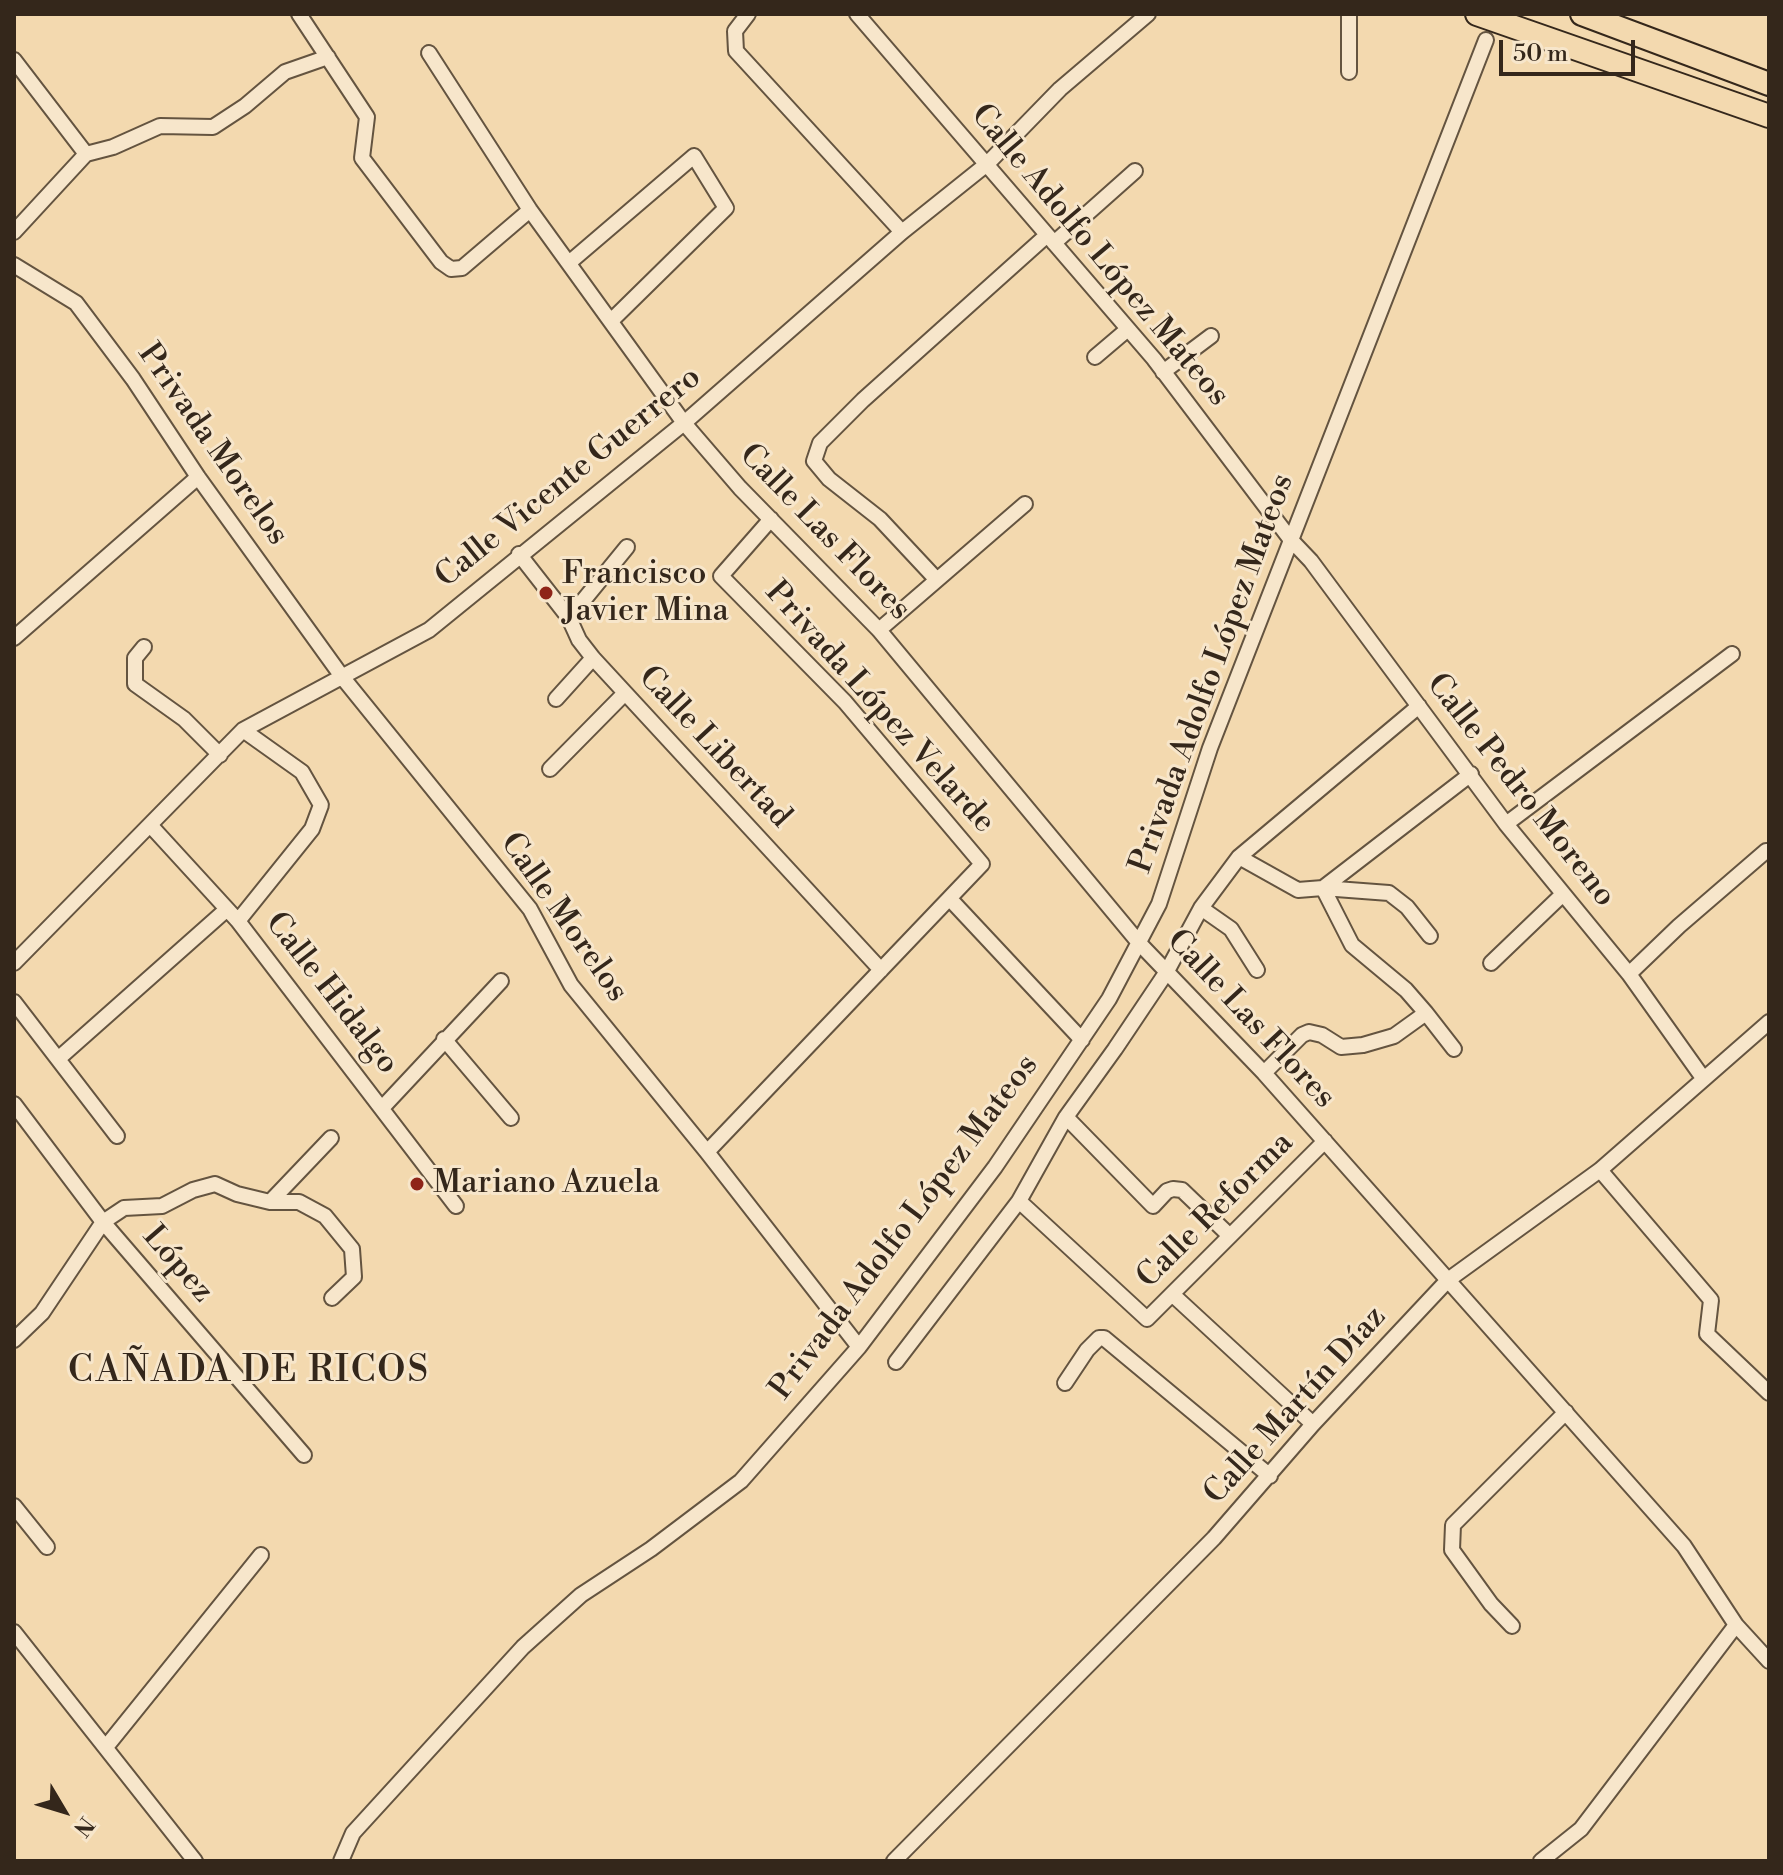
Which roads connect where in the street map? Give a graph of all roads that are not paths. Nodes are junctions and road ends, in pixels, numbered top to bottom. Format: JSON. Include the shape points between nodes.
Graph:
{"nodes":[{"id":1,"x":299,"y":14,"type":"edge"},
{"id":2,"x":748,"y":14,"type":"edge"},
{"id":3,"x":857,"y":14,"type":"edge"},
{"id":4,"x":1148,"y":14,"type":"edge"},
{"id":5,"x":1349,"y":14,"type":"edge"},
{"id":6,"x":1477,"y":14,"type":"edge"},
{"id":7,"x":1582,"y":14,"type":"edge"},
{"id":8,"x":1486,"y":40,"type":"dead end"},
{"id":9,"x":429,"y":53,"type":"dead end"},
{"id":10,"x":328,"y":57,"type":"junction"},
{"id":11,"x":14,"y":60,"type":"edge"},
{"id":12,"x":1349,"y":72,"type":"dead end"},
{"id":13,"x":1769,"y":84,"type":"edge"},
{"id":14,"x":1769,"y":116,"type":"edge"},
{"id":15,"x":86,"y":154,"type":"junction"},
{"id":16,"x":987,"y":164,"type":"junction"},
{"id":17,"x":1135,"y":171,"type":"dead end"},
{"id":18,"x":530,"y":210,"type":"junction"},
{"id":19,"x":14,"y":232,"type":"edge"},
{"id":20,"x":902,"y":232,"type":"junction"},
{"id":21,"x":1050,"y":239,"type":"junction"},
{"id":22,"x":570,"y":262,"type":"junction"},
{"id":23,"x":14,"y":265,"type":"edge"},
{"id":24,"x":612,"y":320,"type":"junction"},
{"id":25,"x":1128,"y":329,"type":"junction"},
{"id":26,"x":1211,"y":336,"type":"dead end"},
{"id":27,"x":1095,"y":357,"type":"dead end"},
{"id":28,"x":1163,"y":372,"type":"junction"},
{"id":29,"x":684,"y":423,"type":"junction"},
{"id":30,"x":198,"y":477,"type":"junction"},
{"id":31,"x":1025,"y":504,"type":"dead end"},
{"id":32,"x":771,"y":519,"type":"junction"},
{"id":33,"x":1291,"y":540,"type":"junction"},
{"id":34,"x":627,"y":547,"type":"dead end"},
{"id":35,"x":519,"y":554,"type":"junction"},
{"id":36,"x":937,"y":580,"type":"junction"},
{"id":37,"x":569,"y":618,"type":"junction"},
{"id":38,"x":879,"y":630,"type":"junction"},
{"id":39,"x":14,"y":638,"type":"edge"},
{"id":40,"x":144,"y":647,"type":"dead end"},
{"id":41,"x":1732,"y":654,"type":"dead end"},
{"id":42,"x":593,"y":658,"type":"junction"},
{"id":43,"x":343,"y":678,"type":"junction"},
{"id":44,"x":624,"y":694,"type":"junction"},
{"id":45,"x":556,"y":699,"type":"dead end"},
{"id":46,"x":1419,"y":706,"type":"junction"},
{"id":47,"x":243,"y":730,"type":"junction"},
{"id":48,"x":220,"y":755,"type":"junction"},
{"id":49,"x":550,"y":769,"type":"dead end"},
{"id":50,"x":1471,"y":774,"type":"junction"},
{"id":51,"x":1506,"y":824,"type":"junction"},
{"id":52,"x":151,"y":826,"type":"junction"},
{"id":53,"x":1766,"y":851,"type":"dead end"},
{"id":54,"x":1239,"y":857,"type":"junction"},
{"id":55,"x":1323,"y":888,"type":"junction"},
{"id":56,"x":1563,"y":894,"type":"junction"},
{"id":57,"x":950,"y":899,"type":"junction"},
{"id":58,"x":1201,"y":908,"type":"junction"},
{"id":59,"x":232,"y":915,"type":"junction"},
{"id":60,"x":1430,"y":936,"type":"dead end"},
{"id":61,"x":1143,"y":947,"type":"junction"},
{"id":62,"x":15,"y":958,"type":"edge"},
{"id":63,"x":1491,"y":963,"type":"dead end"},
{"id":64,"x":881,"y":970,"type":"junction"},
{"id":65,"x":1257,"y":970,"type":"dead end"},
{"id":66,"x":1165,"y":971,"type":"junction"},
{"id":67,"x":1629,"y":974,"type":"junction"},
{"id":68,"x":501,"y":981,"type":"dead end"},
{"id":69,"x":14,"y":1002,"type":"edge"},
{"id":70,"x":1426,"y":1013,"type":"junction"},
{"id":71,"x":1769,"y":1022,"type":"edge"},
{"id":72,"x":444,"y":1039,"type":"junction"},
{"id":73,"x":1082,"y":1040,"type":"junction"},
{"id":74,"x":1454,"y":1049,"type":"dead end"},
{"id":75,"x":58,"y":1059,"type":"junction"},
{"id":76,"x":1264,"y":1073,"type":"junction"},
{"id":77,"x":1703,"y":1078,"type":"junction"},
{"id":78,"x":14,"y":1104,"type":"edge"},
{"id":79,"x":383,"y":1107,"type":"junction"},
{"id":80,"x":1066,"y":1117,"type":"junction"},
{"id":81,"x":511,"y":1118,"type":"dead end"},
{"id":82,"x":117,"y":1136,"type":"dead end"},
{"id":83,"x":331,"y":1138,"type":"dead end"},
{"id":84,"x":1325,"y":1141,"type":"junction"},
{"id":85,"x":707,"y":1152,"type":"junction"},
{"id":86,"x":1600,"y":1170,"type":"junction"},
{"id":87,"x":1019,"y":1201,"type":"junction"},
{"id":88,"x":270,"y":1202,"type":"junction"},
{"id":89,"x":456,"y":1206,"type":"dead end"},
{"id":90,"x":103,"y":1222,"type":"junction"},
{"id":91,"x":1230,"y":1236,"type":"junction"},
{"id":92,"x":1448,"y":1280,"type":"junction"},
{"id":93,"x":1172,"y":1294,"type":"junction"},
{"id":94,"x":332,"y":1298,"type":"dead end"},
{"id":95,"x":14,"y":1340,"type":"edge"},
{"id":96,"x":859,"y":1347,"type":"junction"},
{"id":97,"x":896,"y":1362,"type":"dead end"},
{"id":98,"x":1065,"y":1383,"type":"dead end"},
{"id":99,"x":1769,"y":1393,"type":"edge"},
{"id":100,"x":1566,"y":1412,"type":"junction"},
{"id":101,"x":1313,"y":1424,"type":"junction"},
{"id":102,"x":304,"y":1455,"type":"dead end"},
{"id":103,"x":1270,"y":1476,"type":"junction"},
{"id":104,"x":14,"y":1506,"type":"edge"},
{"id":105,"x":47,"y":1547,"type":"dead end"},
{"id":106,"x":261,"y":1555,"type":"dead end"},
{"id":107,"x":1736,"y":1625,"type":"junction"},
{"id":108,"x":1512,"y":1626,"type":"dead end"},
{"id":109,"x":14,"y":1632,"type":"edge"},
{"id":110,"x":1769,"y":1661,"type":"edge"},
{"id":111,"x":106,"y":1747,"type":"junction"},
{"id":112,"x":195,"y":1861,"type":"edge"},
{"id":113,"x":341,"y":1861,"type":"edge"},
{"id":114,"x":894,"y":1861,"type":"edge"},
{"id":115,"x":1541,"y":1861,"type":"edge"}],
"edges":[{"from":1,"to":10,"type":"street"},
{"from":2,"to":20,"type":"street","via":[[735,31],[736,51]]},
{"from":3,"to":16,"type":"street","name":"Calle Adolfo López Mateos"},
{"from":4,"to":16,"type":"street","name":"Calle Vicente Guerrero","via":[[1060,89]]},
{"from":5,"to":12,"type":"street"},
{"from":6,"to":14,"type":"main road"},
{"from":7,"to":13,"type":"main road"},
{"from":8,"to":33,"type":"street","name":"Privada Adolfo López Mateos"},
{"from":9,"to":18,"type":"street","name":"Calle Las Flores"},
{"from":10,"to":15,"type":"street","via":[[285,72],[213,127],[160,126]]},
{"from":10,"to":18,"type":"street","via":[[367,117],[362,158],[441,262],[462,268]]},
{"from":11,"to":15,"type":"street"},
{"from":15,"to":19,"type":"street"},
{"from":16,"to":20,"type":"street","name":"Calle Vicente Guerrero"},
{"from":16,"to":21,"type":"street","name":"Calle Adolfo López Mateos"},
{"from":17,"to":21,"type":"street"},
{"from":18,"to":22,"type":"street","name":"Calle Las Flores"},
{"from":20,"to":29,"type":"street","name":"Calle Vicente Guerrero"},
{"from":21,"to":25,"type":"street","name":"Calle Adolfo López Mateos"},
{"from":21,"to":36,"type":"street","via":[[863,400],[820,443],[814,461],[880,519]]},
{"from":22,"to":24,"type":"street","name":"Calle Las Flores"},
{"from":22,"to":24,"type":"street","via":[[694,156],[726,208]]},
{"from":23,"to":30,"type":"street","name":"Privada Morelos","via":[[76,303]]},
{"from":24,"to":29,"type":"street","name":"Calle Las Flores"},
{"from":25,"to":27,"type":"street"},
{"from":25,"to":28,"type":"street","name":"Calle Adolfo López Mateos"},
{"from":26,"to":28,"type":"street"},
{"from":28,"to":33,"type":"street","name":"Calle Adolfo López Mateos"},
{"from":29,"to":32,"type":"street","name":"Calle Las Flores"},
{"from":29,"to":35,"type":"street","name":"Calle Vicente Guerrero"},
{"from":30,"to":39,"type":"street"},
{"from":30,"to":43,"type":"street","name":"Privada Morelos"},
{"from":31,"to":36,"type":"street"},
{"from":32,"to":38,"type":"street","name":"Calle Las Flores"},
{"from":32,"to":57,"type":"street","name":"Privada López Velarde","via":[[721,576],[845,702],[982,864]]},
{"from":33,"to":46,"type":"street","name":"Calle Pedro Moreno"},
{"from":33,"to":61,"type":"street","name":"Privada Adolfo López Mateos","via":[[1210,748]]},
{"from":34,"to":37,"type":"street"},
{"from":35,"to":37,"type":"street","name":"Calle Libertad"},
{"from":35,"to":43,"type":"street","name":"Calle Vicente Guerrero","via":[[429,630]]},
{"from":36,"to":38,"type":"street"},
{"from":37,"to":42,"type":"street","name":"Calle Libertad"},
{"from":38,"to":61,"type":"street","name":"Calle Las Flores"},
{"from":40,"to":48,"type":"street","via":[[135,658],[135,684],[184,719]]},
{"from":41,"to":51,"type":"street"},
{"from":42,"to":44,"type":"street","name":"Calle Libertad"},
{"from":42,"to":45,"type":"street"},
{"from":43,"to":47,"type":"street","name":"Calle Vicente Guerrero"},
{"from":43,"to":85,"type":"street","name":"Calle Morelos","via":[[530,909],[571,985]]},
{"from":44,"to":49,"type":"street"},
{"from":44,"to":64,"type":"street","name":"Calle Libertad"},
{"from":46,"to":50,"type":"street","name":"Calle Pedro Moreno"},
{"from":46,"to":54,"type":"street"},
{"from":47,"to":48,"type":"street","name":"Calle Vicente Guerrero"},
{"from":47,"to":59,"type":"street","via":[[302,772],[321,805],[312,829]]},
{"from":48,"to":52,"type":"street","name":"Calle Vicente Guerrero"},
{"from":50,"to":51,"type":"street","name":"Calle Pedro Moreno"},
{"from":50,"to":55,"type":"street"},
{"from":51,"to":56,"type":"street","name":"Calle Pedro Moreno"},
{"from":52,"to":59,"type":"street","name":"Calle Hidalgo"},
{"from":52,"to":62,"type":"street","name":"Calle Vicente Guerrero"},
{"from":53,"to":67,"type":"street"},
{"from":54,"to":55,"type":"street","via":[[1298,890]]},
{"from":54,"to":58,"type":"street"},
{"from":55,"to":60,"type":"street","via":[[1389,893]]},
{"from":55,"to":70,"type":"street","via":[[1352,945]]},
{"from":56,"to":63,"type":"street"},
{"from":56,"to":67,"type":"street","name":"Calle Pedro Moreno"},
{"from":57,"to":64,"type":"street"},
{"from":57,"to":73,"type":"street"},
{"from":58,"to":65,"type":"street","via":[[1231,929]]},
{"from":58,"to":66,"type":"street"},
{"from":59,"to":75,"type":"street"},
{"from":59,"to":79,"type":"street","name":"Calle Hidalgo"},
{"from":61,"to":66,"type":"street","name":"Calle Las Flores"},
{"from":61,"to":73,"type":"street","name":"Privada Adolfo López Mateos"},
{"from":64,"to":85,"type":"street"},
{"from":66,"to":76,"type":"street","name":"Calle Las Flores"},
{"from":66,"to":80,"type":"street"},
{"from":67,"to":77,"type":"street","name":"Calle Pedro Moreno"},
{"from":68,"to":72,"type":"street"},
{"from":69,"to":75,"type":"street"},
{"from":70,"to":74,"type":"street"},
{"from":70,"to":76,"type":"street","via":[[1394,1036],[1363,1045],[1341,1047],[1309,1032]]},
{"from":71,"to":77,"type":"street","name":"Calle Martín Díaz"},
{"from":72,"to":79,"type":"street"},
{"from":72,"to":81,"type":"street"},
{"from":73,"to":96,"type":"street","name":"Privada Adolfo López Mateos","via":[[995,1167]]},
{"from":75,"to":82,"type":"street"},
{"from":76,"to":84,"type":"street","name":"Calle Las Flores"},
{"from":77,"to":86,"type":"street","name":"Calle Martín Díaz"},
{"from":78,"to":90,"type":"street","name":"López"},
{"from":79,"to":89,"type":"street","name":"Calle Hidalgo"},
{"from":80,"to":87,"type":"street"},
{"from":80,"to":91,"type":"street","via":[[1153,1206],[1167,1191],[1182,1190]]},
{"from":83,"to":88,"type":"street"},
{"from":84,"to":91,"type":"street","name":"Calle Reforma"},
{"from":84,"to":92,"type":"street","name":"Calle Las Flores"},
{"from":85,"to":96,"type":"street","name":"Calle Morelos"},
{"from":86,"to":92,"type":"street","name":"Calle Martín Díaz"},
{"from":86,"to":99,"type":"street","via":[[1711,1300],[1707,1334]]},
{"from":87,"to":93,"type":"street","name":"Calle Reforma","via":[[1147,1319]]},
{"from":87,"to":97,"type":"street"},
{"from":88,"to":90,"type":"street","via":[[215,1184],[162,1206],[124,1208]]},
{"from":88,"to":94,"type":"street","via":[[299,1202],[325,1216],[352,1249],[354,1277]]},
{"from":90,"to":95,"type":"street","via":[[42,1313]]},
{"from":90,"to":102,"type":"street","name":"López"},
{"from":91,"to":93,"type":"street","name":"Calle Reforma"},
{"from":92,"to":100,"type":"street","name":"Calle Las Flores"},
{"from":92,"to":101,"type":"street","name":"Calle Martín Díaz"},
{"from":93,"to":101,"type":"street"},
{"from":96,"to":113,"type":"street","name":"Privada Adolfo López Mateos","via":[[741,1481],[581,1595],[523,1647],[353,1833]]},
{"from":98,"to":103,"type":"street","via":[[1087,1350],[1104,1338]]},
{"from":100,"to":107,"type":"street","name":"Calle Las Flores","via":[[1684,1546]]},
{"from":100,"to":108,"type":"street","via":[[1453,1525],[1452,1550]]},
{"from":101,"to":103,"type":"street","name":"Calle Martín Díaz"},
{"from":103,"to":114,"type":"street","name":"Calle Martín Díaz"},
{"from":104,"to":105,"type":"street"},
{"from":106,"to":111,"type":"street"},
{"from":107,"to":110,"type":"street","name":"Calle Las Flores"},
{"from":107,"to":115,"type":"street","via":[[1581,1829]]},
{"from":109,"to":111,"type":"street"},
{"from":111,"to":112,"type":"street"}]}
